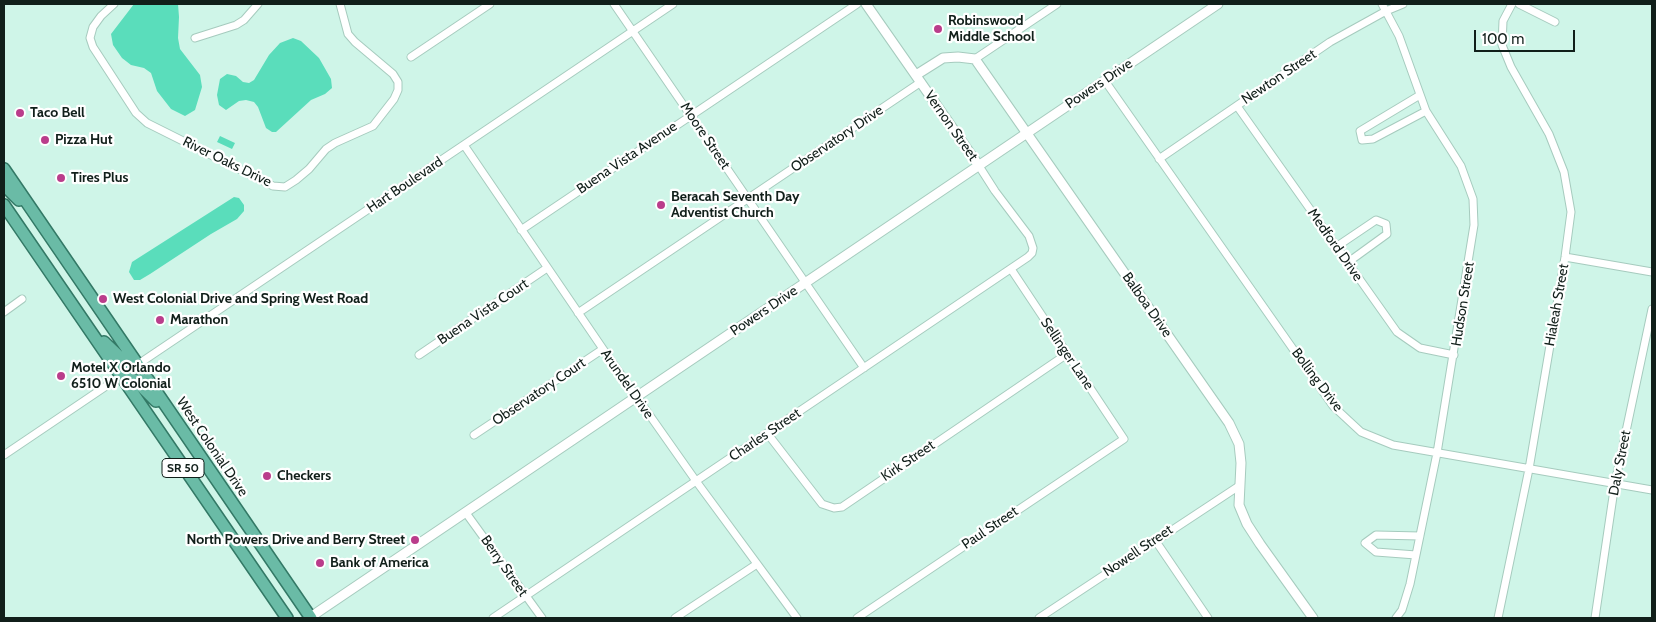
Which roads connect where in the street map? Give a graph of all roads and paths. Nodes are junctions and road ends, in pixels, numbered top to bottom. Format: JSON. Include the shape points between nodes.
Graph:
{"nodes":[{"id":1,"x":114,"y":4,"type":"edge"},
{"id":2,"x":258,"y":4,"type":"edge"},
{"id":3,"x":340,"y":4,"type":"edge"},
{"id":4,"x":490,"y":4,"type":"edge"},
{"id":5,"x":614,"y":4,"type":"edge"},
{"id":6,"x":673,"y":4,"type":"edge"},
{"id":7,"x":857,"y":4,"type":"edge"},
{"id":8,"x":866,"y":4,"type":"edge"},
{"id":9,"x":1057,"y":4,"type":"edge"},
{"id":10,"x":1218,"y":4,"type":"edge"},
{"id":11,"x":1382,"y":4,"type":"edge"},
{"id":12,"x":1403,"y":4,"type":"edge"},
{"id":13,"x":1512,"y":4,"type":"edge"},
{"id":14,"x":1519,"y":4,"type":"edge"},
{"id":15,"x":1386,"y":11,"type":"junction"},
{"id":16,"x":1555,"y":22,"type":"dead end"},
{"id":17,"x":633,"y":30,"type":"junction"},
{"id":18,"x":195,"y":38,"type":"dead end"},
{"id":19,"x":411,"y":57,"type":"dead end"},
{"id":20,"x":975,"y":59,"type":"junction"},
{"id":21,"x":919,"y":79,"type":"junction"},
{"id":22,"x":1105,"y":81,"type":"junction"},
{"id":23,"x":1420,"y":95,"type":"junction"},
{"id":24,"x":1237,"y":106,"type":"junction"},
{"id":25,"x":1426,"y":111,"type":"junction"},
{"id":26,"x":690,"y":115,"type":"junction"},
{"id":27,"x":1027,"y":133,"type":"junction"},
{"id":28,"x":464,"y":145,"type":"junction"},
{"id":29,"x":1159,"y":159,"type":"junction"},
{"id":30,"x":979,"y":166,"type":"junction"},
{"id":31,"x":4,"y":169,"type":"edge"},
{"id":32,"x":4,"y":185,"type":"edge"},
{"id":33,"x":748,"y":199,"type":"junction"},
{"id":34,"x":4,"y":206,"type":"edge"},
{"id":35,"x":38,"y":219,"type":"junction"},
{"id":36,"x":521,"y":230,"type":"junction"},
{"id":37,"x":1336,"y":247,"type":"junction"},
{"id":38,"x":1033,"y":248,"type":"joint"},
{"id":39,"x":1565,"y":257,"type":"junction"},
{"id":40,"x":1347,"y":263,"type":"junction"},
{"id":41,"x":547,"y":268,"type":"junction"},
{"id":42,"x":1010,"y":269,"type":"junction"},
{"id":43,"x":1652,"y":272,"type":"edge"},
{"id":44,"x":806,"y":283,"type":"junction"},
{"id":45,"x":22,"y":299,"type":"dead end"},
{"id":46,"x":1652,"y":309,"type":"edge"},
{"id":47,"x":4,"y":312,"type":"edge"},
{"id":48,"x":578,"y":313,"type":"junction"},
{"id":49,"x":80,"y":317,"type":"junction"},
{"id":50,"x":603,"y":349,"type":"junction"},
{"id":51,"x":1067,"y":354,"type":"junction"},
{"id":52,"x":1454,"y":355,"type":"junction"},
{"id":53,"x":419,"y":356,"type":"dead end"},
{"id":54,"x":138,"y":365,"type":"junction"},
{"id":55,"x":864,"y":368,"type":"junction"},
{"id":56,"x":121,"y":376,"type":"junction"},
{"id":57,"x":637,"y":398,"type":"junction"},
{"id":58,"x":178,"y":424,"type":"junction"},
{"id":59,"x":767,"y":432,"type":"junction"},
{"id":60,"x":474,"y":434,"type":"dead end"},
{"id":61,"x":1124,"y":439,"type":"joint"},
{"id":62,"x":1437,"y":453,"type":"junction"},
{"id":63,"x":4,"y":455,"type":"edge"},
{"id":64,"x":1529,"y":469,"type":"junction"},
{"id":65,"x":696,"y":481,"type":"junction"},
{"id":66,"x":1615,"y":483,"type":"junction"},
{"id":67,"x":1239,"y":486,"type":"junction"},
{"id":68,"x":1652,"y":490,"type":"edge"},
{"id":69,"x":466,"y":513,"type":"junction"},
{"id":70,"x":1420,"y":536,"type":"junction"},
{"id":71,"x":1155,"y":540,"type":"junction"},
{"id":72,"x":1416,"y":555,"type":"junction"},
{"id":73,"x":757,"y":564,"type":"junction"},
{"id":74,"x":526,"y":597,"type":"junction"},
{"id":75,"x":287,"y":618,"type":"edge"},
{"id":76,"x":310,"y":618,"type":"edge"},
{"id":77,"x":493,"y":618,"type":"edge"},
{"id":78,"x":542,"y":618,"type":"edge"},
{"id":79,"x":675,"y":618,"type":"edge"},
{"id":80,"x":798,"y":618,"type":"edge"},
{"id":81,"x":857,"y":618,"type":"edge"},
{"id":82,"x":1039,"y":618,"type":"edge"},
{"id":83,"x":1208,"y":618,"type":"edge"},
{"id":84,"x":1313,"y":618,"type":"edge"},
{"id":85,"x":1396,"y":618,"type":"edge"},
{"id":86,"x":1498,"y":618,"type":"edge"},
{"id":87,"x":1595,"y":618,"type":"edge"}],
"edges":[{"from":1,"to":3,"type":"street","name":"River Oaks Drive","via":[[93,27],[90,38],[136,113],[148,123],[273,186],[285,187],[309,170],[326,149],[373,126],[398,90],[398,82],[392,74],[348,34]]},
{"from":2,"to":18,"type":"street","via":[[236,25]]},
{"from":4,"to":19,"type":"street"},
{"from":5,"to":17,"type":"street","name":"Moore Street"},
{"from":6,"to":17,"type":"street","name":"Hart Boulevard"},
{"from":7,"to":26,"type":"street","name":"Buena Vista Avenue"},
{"from":8,"to":21,"type":"street","name":"Vernon Street"},
{"from":9,"to":20,"type":"street"},
{"from":10,"to":22,"type":"street","name":"Powers Drive"},
{"from":11,"to":15,"type":"street","name":"Hudson Street"},
{"from":12,"to":15,"type":"street","name":"Newton Street"},
{"from":13,"to":39,"type":"street","name":"Hialeah Street","via":[[1503,21],[1502,45],[1549,134],[1564,172],[1571,212]]},
{"from":14,"to":16,"type":"street"},
{"from":15,"to":23,"type":"street","name":"Hudson Street","via":[[1399,36]]},
{"from":15,"to":24,"type":"street","name":"Newton Street","via":[[1330,42]]},
{"from":17,"to":26,"type":"street","name":"Moore Street"},
{"from":17,"to":28,"type":"street","name":"Hart Boulevard"},
{"from":20,"to":21,"type":"street","via":[[943,58]]},
{"from":20,"to":27,"type":"street","name":"Balboa Drive"},
{"from":21,"to":30,"type":"street","name":"Vernon Street"},
{"from":21,"to":33,"type":"street","name":"Observatory Drive"},
{"from":22,"to":27,"type":"street","name":"Powers Drive"},
{"from":22,"to":29,"type":"street","name":"Bolling Drive"},
{"from":23,"to":25,"type":"street","name":"Hudson Street"},
{"from":23,"to":25,"type":"street","via":[[1360,131],[1362,140],[1373,139]]},
{"from":24,"to":29,"type":"street","name":"Newton Street"},
{"from":24,"to":37,"type":"street","name":"Medford Drive"},
{"from":25,"to":52,"type":"street","name":"Hudson Street","via":[[1461,166],[1473,199],[1471,251]]},
{"from":26,"to":33,"type":"street","name":"Moore Street"},
{"from":26,"to":36,"type":"street","name":"Buena Vista Avenue"},
{"from":27,"to":30,"type":"street","name":"Powers Drive"},
{"from":27,"to":67,"type":"street","name":"Balboa Drive","via":[[1229,423],[1239,444]]},
{"from":28,"to":36,"type":"street","name":"Arundel Drive"},
{"from":28,"to":54,"type":"street","name":"Hart Boulevard"},
{"from":29,"to":62,"type":"street","name":"Bolling Drive","via":[[1333,406],[1361,432],[1393,445]]},
{"from":30,"to":38,"type":"street","name":"Vernon Street","via":[[1025,230]]},
{"from":30,"to":44,"type":"street","name":"Powers Drive"},
{"from":31,"to":35,"type":"highway","name":"West Colonial Drive","number":"SR 50"},
{"from":32,"to":35,"type":"highway"},
{"from":33,"to":44,"type":"street","name":"Moore Street"},
{"from":33,"to":48,"type":"street","name":"Observatory Drive"},
{"from":34,"to":49,"type":"highway","number":"SR 50"},
{"from":35,"to":54,"type":"highway","name":"West Colonial Drive","number":"SR 50"},
{"from":36,"to":41,"type":"street","name":"Arundel Drive"},
{"from":37,"to":40,"type":"street","name":"Medford Drive"},
{"from":37,"to":40,"type":"street","via":[[1376,220],[1386,224],[1387,234]]},
{"from":38,"to":42,"type":"street","name":"Charles Street","via":[[1028,257]]},
{"from":39,"to":43,"type":"street"},
{"from":39,"to":64,"type":"street","name":"Hialeah Street"},
{"from":40,"to":52,"type":"street","name":"Medford Drive","via":[[1397,332],[1420,348]]},
{"from":41,"to":48,"type":"street","name":"Arundel Drive"},
{"from":41,"to":53,"type":"street","name":"Buena Vista Court"},
{"from":42,"to":51,"type":"street","name":"Sellinger Lane"},
{"from":42,"to":55,"type":"street","name":"Charles Street"},
{"from":44,"to":55,"type":"street","name":"Moore Street"},
{"from":44,"to":57,"type":"street","name":"Powers Drive"},
{"from":45,"to":47,"type":"street"},
{"from":46,"to":66,"type":"street","name":"Daly Street"},
{"from":48,"to":50,"type":"street","name":"Arundel Drive"},
{"from":49,"to":54,"type":"highway","via":[[124,362]]},
{"from":49,"to":56,"type":"highway","number":"SR 50"},
{"from":50,"to":57,"type":"street","name":"Arundel Drive"},
{"from":50,"to":60,"type":"street","name":"Observatory Court"},
{"from":51,"to":59,"type":"street","name":"Kirk Street","via":[[842,507],[822,504]]},
{"from":51,"to":61,"type":"street","name":"Sellinger Lane"},
{"from":52,"to":62,"type":"street","name":"Hudson Street"},
{"from":54,"to":58,"type":"highway","name":"West Colonial Drive","number":"SR 50"},
{"from":55,"to":59,"type":"street","name":"Charles Street"},
{"from":56,"to":58,"type":"highway","via":[[135,380]]},
{"from":56,"to":63,"type":"street"},
{"from":56,"to":75,"type":"highway","number":"SR 50"},
{"from":57,"to":65,"type":"street","name":"Arundel Drive"},
{"from":57,"to":69,"type":"street","name":"Powers Drive"},
{"from":58,"to":76,"type":"highway","name":"West Colonial Drive","number":"SR 50"},
{"from":59,"to":65,"type":"street","name":"Charles Street"},
{"from":61,"to":81,"type":"street","name":"Paul Street"},
{"from":62,"to":64,"type":"street","name":"Bolling Drive"},
{"from":62,"to":70,"type":"street","name":"Hudson Street"},
{"from":64,"to":66,"type":"street","name":"Bolling Drive"},
{"from":64,"to":86,"type":"street","name":"Hialeah Street"},
{"from":65,"to":73,"type":"street","name":"Arundel Drive"},
{"from":65,"to":74,"type":"street","name":"Charles Street"},
{"from":66,"to":68,"type":"street","name":"Bolling Drive"},
{"from":66,"to":87,"type":"street","name":"Daly Street"},
{"from":67,"to":71,"type":"street","name":"Nowell Street"},
{"from":67,"to":84,"type":"street","name":"Balboa Drive","via":[[1239,505],[1247,524]]},
{"from":69,"to":74,"type":"street","name":"Berry Street"},
{"from":69,"to":76,"type":"street","name":"Powers Drive"},
{"from":70,"to":72,"type":"street","name":"Hudson Street"},
{"from":70,"to":72,"type":"street","via":[[1376,535],[1364,543],[1376,552]]},
{"from":71,"to":82,"type":"street","name":"Nowell Street"},
{"from":71,"to":83,"type":"street"},
{"from":72,"to":85,"type":"street","name":"Hudson Street","via":[[1402,610]]},
{"from":73,"to":79,"type":"street"},
{"from":73,"to":80,"type":"street","name":"Arundel Drive"},
{"from":74,"to":77,"type":"street","name":"Charles Street"},
{"from":74,"to":78,"type":"street","name":"Berry Street"}]}
